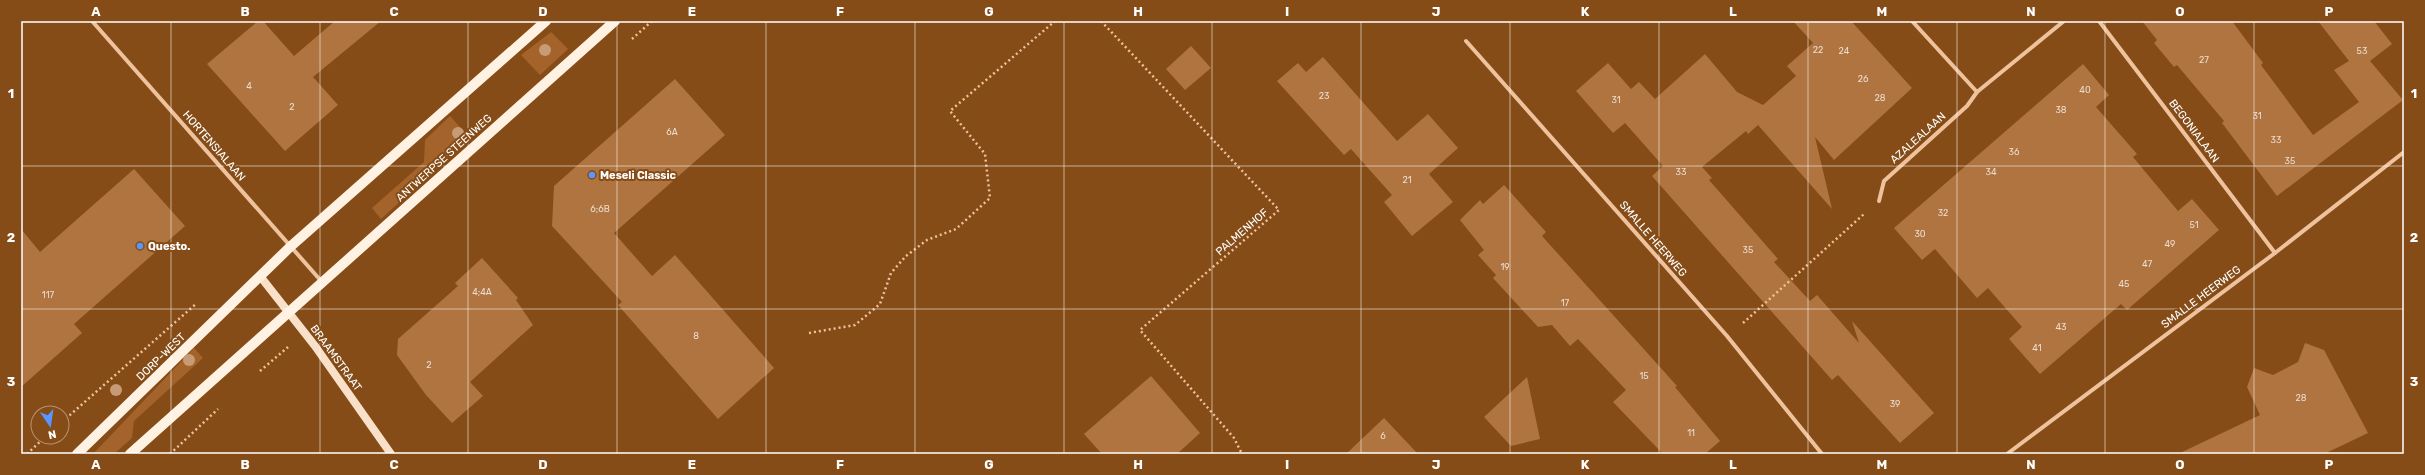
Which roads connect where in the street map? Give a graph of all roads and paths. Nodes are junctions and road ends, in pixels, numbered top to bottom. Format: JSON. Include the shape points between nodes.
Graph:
{"nodes":[{"id":1,"x":92,"y":21,"type":"edge"},
{"id":2,"x":546,"y":21,"type":"edge"},
{"id":3,"x":615,"y":21,"type":"edge"},
{"id":4,"x":1055,"y":21,"type":"edge"},
{"id":5,"x":1101,"y":21,"type":"edge"},
{"id":6,"x":1912,"y":21,"type":"edge"},
{"id":7,"x":2064,"y":21,"type":"edge"},
{"id":8,"x":2099,"y":21,"type":"edge"},
{"id":9,"x":1466,"y":41,"type":"dead end"},
{"id":10,"x":1977,"y":92,"type":"junction"},
{"id":11,"x":2404,"y":152,"type":"edge"},
{"id":12,"x":1879,"y":201,"type":"joint"},
{"id":13,"x":290,"y":247,"type":"junction"},
{"id":14,"x":2275,"y":253,"type":"junction"},
{"id":15,"x":260,"y":276,"type":"junction"},
{"id":16,"x":322,"y":282,"type":"junction"},
{"id":17,"x":203,"y":297,"type":"dead end"},
{"id":18,"x":289,"y":312,"type":"junction"},
{"id":19,"x":809,"y":333,"type":"dead end"},
{"id":20,"x":1727,"y":336,"type":"junction"},
{"id":21,"x":270,"y":364,"type":"dead end"},
{"id":22,"x":259,"y":372,"type":"dead end"},
{"id":23,"x":220,"y":407,"type":"dead end"},
{"id":24,"x":70,"y":415,"type":"edge"},
{"id":25,"x":36,"y":445,"type":"edge"},
{"id":26,"x":26,"y":454,"type":"edge"},
{"id":27,"x":78,"y":454,"type":"edge"},
{"id":28,"x":130,"y":454,"type":"edge"},
{"id":29,"x":170,"y":454,"type":"edge"},
{"id":30,"x":391,"y":454,"type":"edge"},
{"id":31,"x":1242,"y":454,"type":"edge"},
{"id":32,"x":1822,"y":454,"type":"edge"},
{"id":33,"x":2007,"y":454,"type":"edge"}],
"edges":[{"from":1,"to":13,"type":"street","name":"HORTENSIALAAN"},
{"from":2,"to":13,"type":"main road"},
{"from":3,"to":16,"type":"main road","name":"ANTWERPSE STEENWEG"},
{"from":4,"to":19,"type":"path","via":[[950,111],[985,154],[990,198],[956,229],[927,240],[906,256],[890,273],[880,304],[855,325]]},
{"from":5,"to":31,"type":"path","name":"PALMENHOF","via":[[1279,210],[1140,330],[1234,438]]},
{"from":6,"to":10,"type":"street"},
{"from":7,"to":10,"type":"street","name":"AZALEALAAN"},
{"from":8,"to":14,"type":"street","name":"BEGONIALAAN"},
{"from":9,"to":20,"type":"street","name":"SMALLE HEERWEG"},
{"from":10,"to":12,"type":"street","name":"AZALEALAAN","via":[[1967,106],[1884,181]]},
{"from":11,"to":14,"type":"street","name":"SMALLE HEERWEG"},
{"from":12,"to":20,"type":"path"},
{"from":13,"to":15,"type":"main road"},
{"from":13,"to":16,"type":"street","name":"HORTENSIALAAN"},
{"from":14,"to":33,"type":"street","name":"SMALLE HEERWEG"},
{"from":15,"to":18,"type":"street","name":"BRAAMSTRAAT"},
{"from":15,"to":27,"type":"main road","name":"DORP-WEST"},
{"from":16,"to":18,"type":"main road","name":"ANTWERPSE STEENWEG"},
{"from":17,"to":24,"type":"path"},
{"from":18,"to":28,"type":"main road"},
{"from":18,"to":30,"type":"street","name":"BRAAMSTRAAT"},
{"from":20,"to":32,"type":"street","name":"SMALLE HEERWEG"},
{"from":21,"to":22,"type":"path"},
{"from":23,"to":29,"type":"path"},
{"from":25,"to":26,"type":"path"}]}
